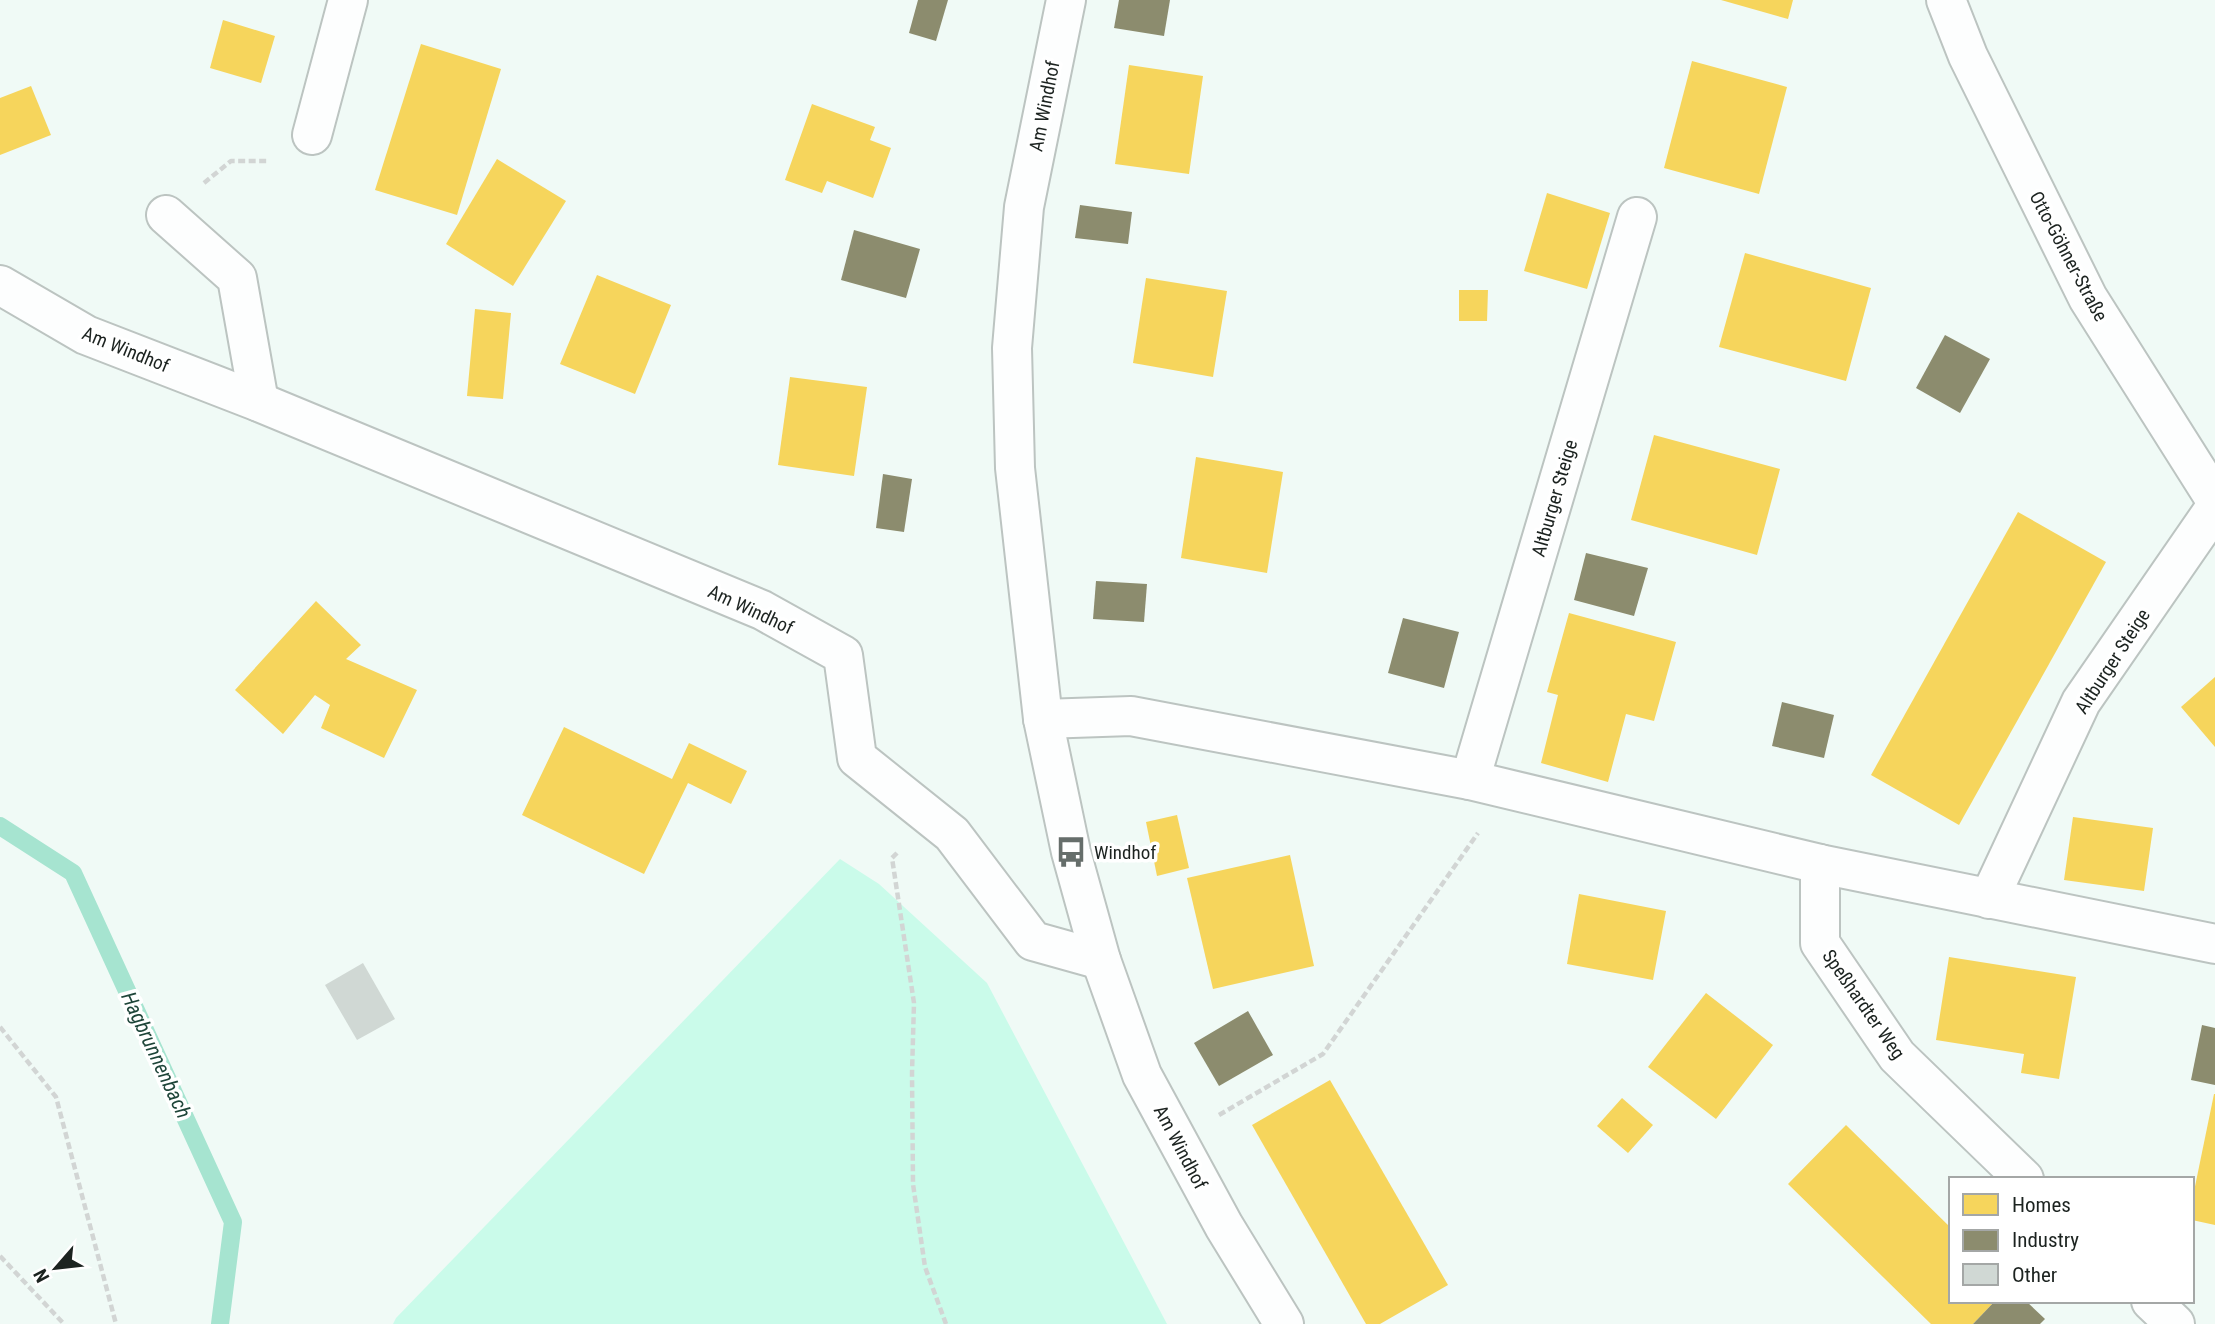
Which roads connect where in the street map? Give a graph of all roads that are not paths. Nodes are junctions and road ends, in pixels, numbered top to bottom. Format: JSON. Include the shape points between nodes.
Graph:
{"nodes":[{"id":1,"x":348,"y":0,"type":"edge"},
{"id":2,"x":1066,"y":0,"type":"edge"},
{"id":3,"x":1946,"y":0,"type":"edge"},
{"id":4,"x":312,"y":135,"type":"dead end"},
{"id":5,"x":166,"y":215,"type":"road end"},
{"id":6,"x":1637,"y":217,"type":"dead end"},
{"id":7,"x":0,"y":285,"type":"edge"},
{"id":8,"x":259,"y":402,"type":"junction"},
{"id":9,"x":2215,"y":499,"type":"edge"},
{"id":10,"x":2215,"y":508,"type":"edge"},
{"id":11,"x":1043,"y":719,"type":"junction"},
{"id":12,"x":1483,"y":783,"type":"junction"},
{"id":13,"x":1820,"y":864,"type":"junction"},
{"id":14,"x":1989,"y":900,"type":"junction"},
{"id":15,"x":2215,"y":944,"type":"edge"},
{"id":16,"x":1101,"y":960,"type":"junction"},
{"id":17,"x":2022,"y":1177,"type":"edge"},
{"id":18,"x":2153,"y":1303,"type":"edge"},
{"id":19,"x":1284,"y":1324,"type":"edge"},
{"id":20,"x":2175,"y":1324,"type":"edge"}],
"edges":[{"from":1,"to":4,"type":"street"},
{"from":2,"to":11,"type":"street","name":"Am Windhof","via":[[1024,207],[1012,348],[1014,468]]},
{"from":3,"to":9,"type":"street","name":"Otto-Göhner-Straße","via":[[1968,56],[2088,298]]},
{"from":5,"to":8,"type":"street","via":[[237,278]]},
{"from":6,"to":12,"type":"street","name":"Altburger Steige"},
{"from":7,"to":8,"type":"street","name":"Am Windhof","via":[[86,335]]},
{"from":8,"to":16,"type":"street","name":"Am Windhof","via":[[762,610],[843,656],[857,758],[952,834],[1032,941]]},
{"from":10,"to":14,"type":"street","name":"Altburger Steige","via":[[2081,702]]},
{"from":11,"to":12,"type":"street","via":[[1131,716]]},
{"from":11,"to":16,"type":"street","name":"Am Windhof","via":[[1071,852]]},
{"from":12,"to":13,"type":"street"},
{"from":13,"to":14,"type":"street"},
{"from":13,"to":17,"type":"street","name":"Speßhardter Weg","via":[[1820,943],[1897,1056]]},
{"from":14,"to":15,"type":"street"},
{"from":16,"to":19,"type":"street","name":"Am Windhof","via":[[1142,1075],[1224,1226]]},
{"from":18,"to":20,"type":"street"}]}
